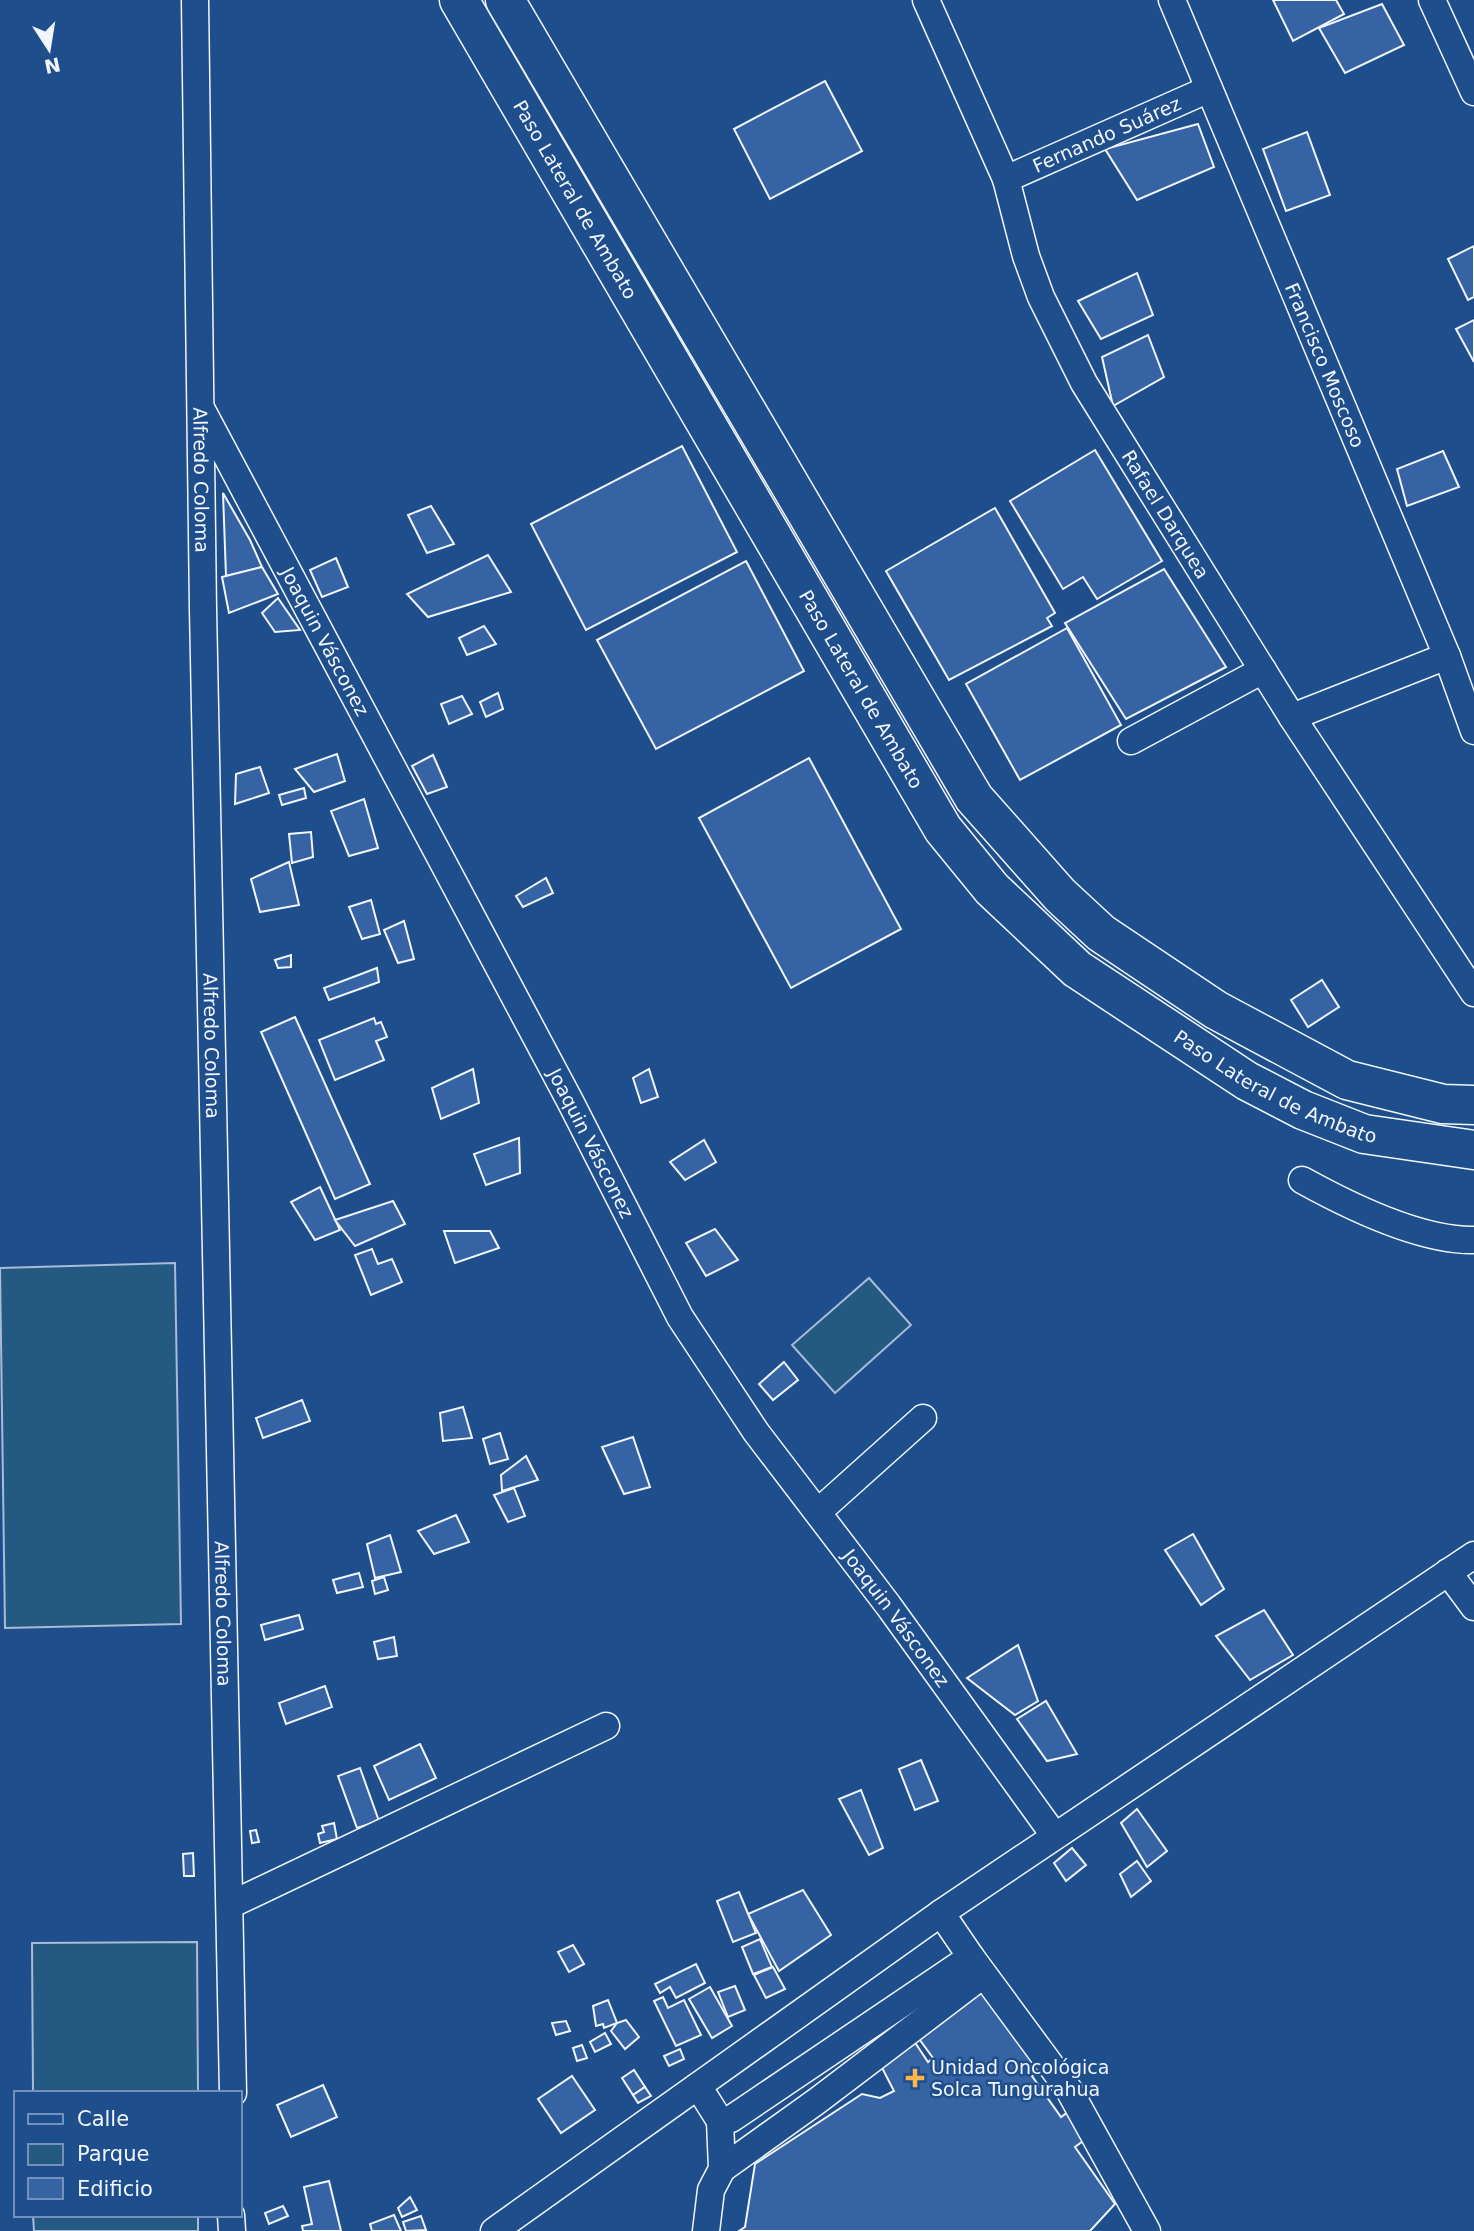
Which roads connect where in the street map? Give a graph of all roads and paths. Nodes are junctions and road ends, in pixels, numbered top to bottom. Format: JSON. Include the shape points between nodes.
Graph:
{"nodes":[{"id":1,"x":195,"y":0,"type":"edge"},
{"id":2,"x":459,"y":0,"type":"edge"},
{"id":3,"x":505,"y":0,"type":"edge"},
{"id":4,"x":926,"y":0,"type":"edge"},
{"id":5,"x":1172,"y":0,"type":"edge"},
{"id":6,"x":1432,"y":0,"type":"edge"},
{"id":7,"x":1209,"y":89,"type":"junction"},
{"id":8,"x":1474,"y":92,"type":"edge"},
{"id":9,"x":1006,"y":179,"type":"junction"},
{"id":10,"x":634,"y":218,"type":"junction"},
{"id":11,"x":598,"y":239,"type":"junction"},
{"id":12,"x":200,"y":405,"type":"junction"},
{"id":13,"x":1447,"y":656,"type":"junction"},
{"id":14,"x":1263,"y":670,"type":"junction"},
{"id":15,"x":1292,"y":717,"type":"junction"},
{"id":16,"x":1474,"y":731,"type":"edge"},
{"id":17,"x":1131,"y":741,"type":"dead end"},
{"id":18,"x":1474,"y":993,"type":"edge"},
{"id":19,"x":1474,"y":1105,"type":"edge"},
{"id":20,"x":1474,"y":1150,"type":"edge"},
{"id":21,"x":1302,"y":1180,"type":"dead end"},
{"id":22,"x":1474,"y":1240,"type":"edge"},
{"id":23,"x":923,"y":1418,"type":"dead end"},
{"id":24,"x":818,"y":1512,"type":"junction"},
{"id":25,"x":1474,"y":1555,"type":"edge"},
{"id":26,"x":1448,"y":1572,"type":"junction"},
{"id":27,"x":1474,"y":1607,"type":"edge"},
{"id":28,"x":606,"y":1726,"type":"dead end"},
{"id":29,"x":1054,"y":1835,"type":"junction"},
{"id":30,"x":230,"y":1905,"type":"junction"},
{"id":31,"x":941,"y":1913,"type":"junction"},
{"id":32,"x":977,"y":1966,"type":"junction"},
{"id":33,"x":698,"y":2086,"type":"junction"},
{"id":34,"x":233,"y":2091,"type":"edge"},
{"id":35,"x":720,"y":2121,"type":"junction"},
{"id":36,"x":722,"y":2169,"type":"junction"},
{"id":37,"x":494,"y":2231,"type":"edge"},
{"id":38,"x":706,"y":2231,"type":"edge"},
{"id":39,"x":1146,"y":2231,"type":"edge"}],
"edges":[{"from":1,"to":12,"type":"street","name":"Alfredo Coloma"},
{"from":2,"to":11,"type":"highway","name":"Paso Lateral de Ambato"},
{"from":3,"to":10,"type":"highway","name":"Paso Lateral de Ambato"},
{"from":4,"to":9,"type":"street","name":"Rafael Darquea"},
{"from":5,"to":7,"type":"street","name":"Francisco Moscoso"},
{"from":6,"to":8,"type":"street"},
{"from":7,"to":9,"type":"street","name":"Fernando Suárez"},
{"from":7,"to":13,"type":"street","name":"Francisco Moscoso"},
{"from":9,"to":14,"type":"street","name":"Rafael Darquea","via":[[1041,297],[1084,383]]},
{"from":10,"to":11,"type":"highway"},
{"from":10,"to":19,"type":"highway","name":"Paso Lateral de Ambato","via":[[974,797],[1060,895],[1101,933],[1216,1010],[1347,1080],[1443,1104]]},
{"from":11,"to":20,"type":"highway","name":"Paso Lateral de Ambato","via":[[943,829],[992,889],[1077,969],[1247,1081],[1303,1110],[1364,1133]]},
{"from":12,"to":24,"type":"street","name":"Joaquin Vásconez","via":[[680,1317],[756,1432]]},
{"from":12,"to":30,"type":"street","name":"Alfredo Coloma"},
{"from":13,"to":15,"type":"street"},
{"from":13,"to":16,"type":"street","name":"Francisco Moscoso"},
{"from":14,"to":15,"type":"street","name":"Rafael Darquea"},
{"from":14,"to":17,"type":"street"},
{"from":15,"to":18,"type":"street","name":"Rafael Darquea"},
{"from":21,"to":22,"type":"street","via":[[1348,1205],[1412,1229]]},
{"from":23,"to":24,"type":"street"},
{"from":24,"to":29,"type":"street","name":"Joaquin Vásconez"},
{"from":25,"to":26,"type":"street"},
{"from":26,"to":27,"type":"street"},
{"from":26,"to":29,"type":"street"},
{"from":28,"to":30,"type":"street"},
{"from":29,"to":31,"type":"street"},
{"from":30,"to":34,"type":"street","name":"Alfredo Coloma"},
{"from":31,"to":32,"type":"street"},
{"from":31,"to":33,"type":"street"},
{"from":32,"to":35,"type":"street","via":[[741,2114]]},
{"from":32,"to":36,"type":"street","via":[[817,2101]]},
{"from":32,"to":39,"type":"street","via":[[1069,2090]]},
{"from":33,"to":35,"type":"street"},
{"from":33,"to":37,"type":"street"},
{"from":35,"to":36,"type":"street"},
{"from":36,"to":38,"type":"street","via":[[711,2190]]}]}
